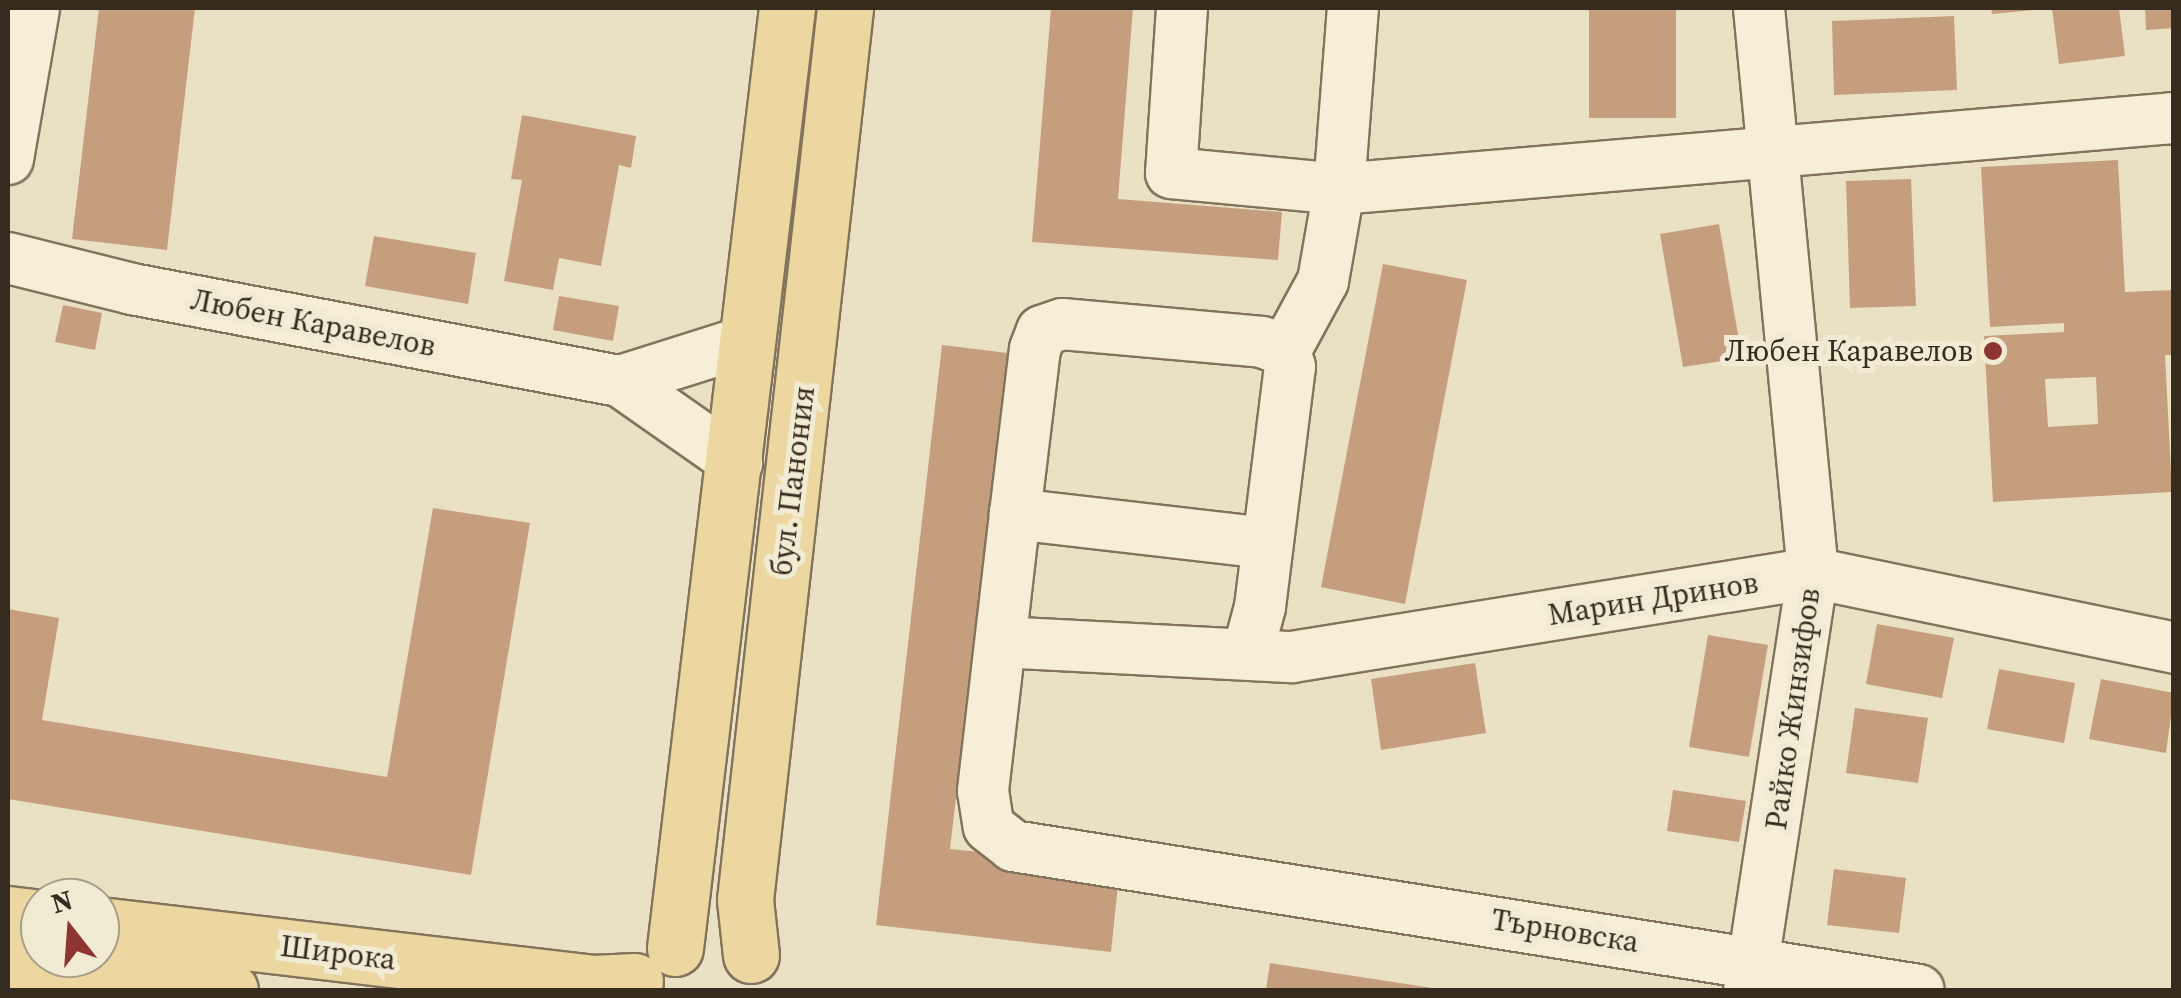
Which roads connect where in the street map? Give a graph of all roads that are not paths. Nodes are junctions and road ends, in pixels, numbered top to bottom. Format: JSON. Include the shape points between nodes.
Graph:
{"nodes":[{"id":1,"x":34,"y":8,"type":"edge"},
{"id":2,"x":786,"y":8,"type":"edge"},
{"id":3,"x":846,"y":8,"type":"edge"},
{"id":4,"x":1182,"y":8,"type":"edge"},
{"id":5,"x":1353,"y":8,"type":"edge"},
{"id":6,"x":1759,"y":8,"type":"edge"},
{"id":7,"x":14,"y":84,"type":"edge"},
{"id":8,"x":2174,"y":118,"type":"edge"},
{"id":9,"x":1772,"y":150,"type":"junction"},
{"id":10,"x":8,"y":160,"type":"edge"},
{"id":11,"x":1339,"y":189,"type":"junction"},
{"id":12,"x":8,"y":258,"type":"edge"},
{"id":13,"x":750,"y":340,"type":"junction"},
{"id":14,"x":1285,"y":350,"type":"junction"},
{"id":15,"x":620,"y":380,"type":"junction"},
{"id":16,"x":736,"y":462,"type":"junction"},
{"id":17,"x":1015,"y":514,"type":"junction"},
{"id":18,"x":1266,"y":543,"type":"junction"},
{"id":19,"x":1813,"y":573,"type":"junction"},
{"id":20,"x":1000,"y":642,"type":"junction"},
{"id":21,"x":2174,"y":648,"type":"edge"},
{"id":22,"x":1248,"y":652,"type":"junction"},
{"id":23,"x":120,"y":927,"type":"edge"},
{"id":24,"x":8,"y":960,"type":"edge"},
{"id":25,"x":647,"y":973,"type":"edge"},
{"id":26,"x":766,"y":973,"type":"edge"},
{"id":27,"x":1752,"y":976,"type":"edge"},
{"id":28,"x":230,"y":990,"type":"edge"},
{"id":29,"x":1919,"y":990,"type":"edge"}],
"edges":[{"from":1,"to":7,"type":"street"},
{"from":2,"to":13,"type":"main road","name":"бул. Панония"},
{"from":3,"to":26,"type":"main road","name":"бул. Панония","via":[[745,900]]},
{"from":4,"to":11,"type":"street","via":[[1171,173]]},
{"from":5,"to":11,"type":"street"},
{"from":6,"to":9,"type":"street","name":"Райко Жинзифов"},
{"from":7,"to":10,"type":"street"},
{"from":8,"to":9,"type":"street"},
{"from":9,"to":11,"type":"street"},
{"from":9,"to":19,"type":"street","name":"Райко Жинзифов"},
{"from":11,"to":14,"type":"street","via":[[1323,281]]},
{"from":12,"to":15,"type":"street","name":"Любен Каравелов","via":[[132,289]]},
{"from":13,"to":15,"type":"street","name":"Любен Каравелов"},
{"from":13,"to":16,"type":"main road","name":"бул. Панония"},
{"from":14,"to":17,"type":"street","via":[[1262,342],[1062,324],[1042,331]]},
{"from":14,"to":18,"type":"street","via":[[1290,367]]},
{"from":15,"to":16,"type":"street","name":"Любен Каравелов"},
{"from":16,"to":25,"type":"main road","name":"бул. Панония"},
{"from":17,"to":18,"type":"street"},
{"from":17,"to":20,"type":"street"},
{"from":18,"to":22,"type":"street"},
{"from":19,"to":21,"type":"street","name":"Марин Дринов"},
{"from":19,"to":22,"type":"street","name":"Марин Дринов","via":[[1292,658]]},
{"from":19,"to":27,"type":"street","name":"Райко Жинзифов"},
{"from":20,"to":22,"type":"street","name":"Марин Дринов"},
{"from":20,"to":27,"type":"street","name":"Търновска","via":[[984,791],[989,827],[1013,846],[1210,874]]},
{"from":23,"to":25,"type":"main road","name":"Широка","via":[[593,982]]},
{"from":24,"to":28,"type":"main road"},
{"from":25,"to":26,"type":"main road","name":"бул. Панония","via":[[714,942]]},
{"from":27,"to":29,"type":"street","name":"Търновска"}]}
